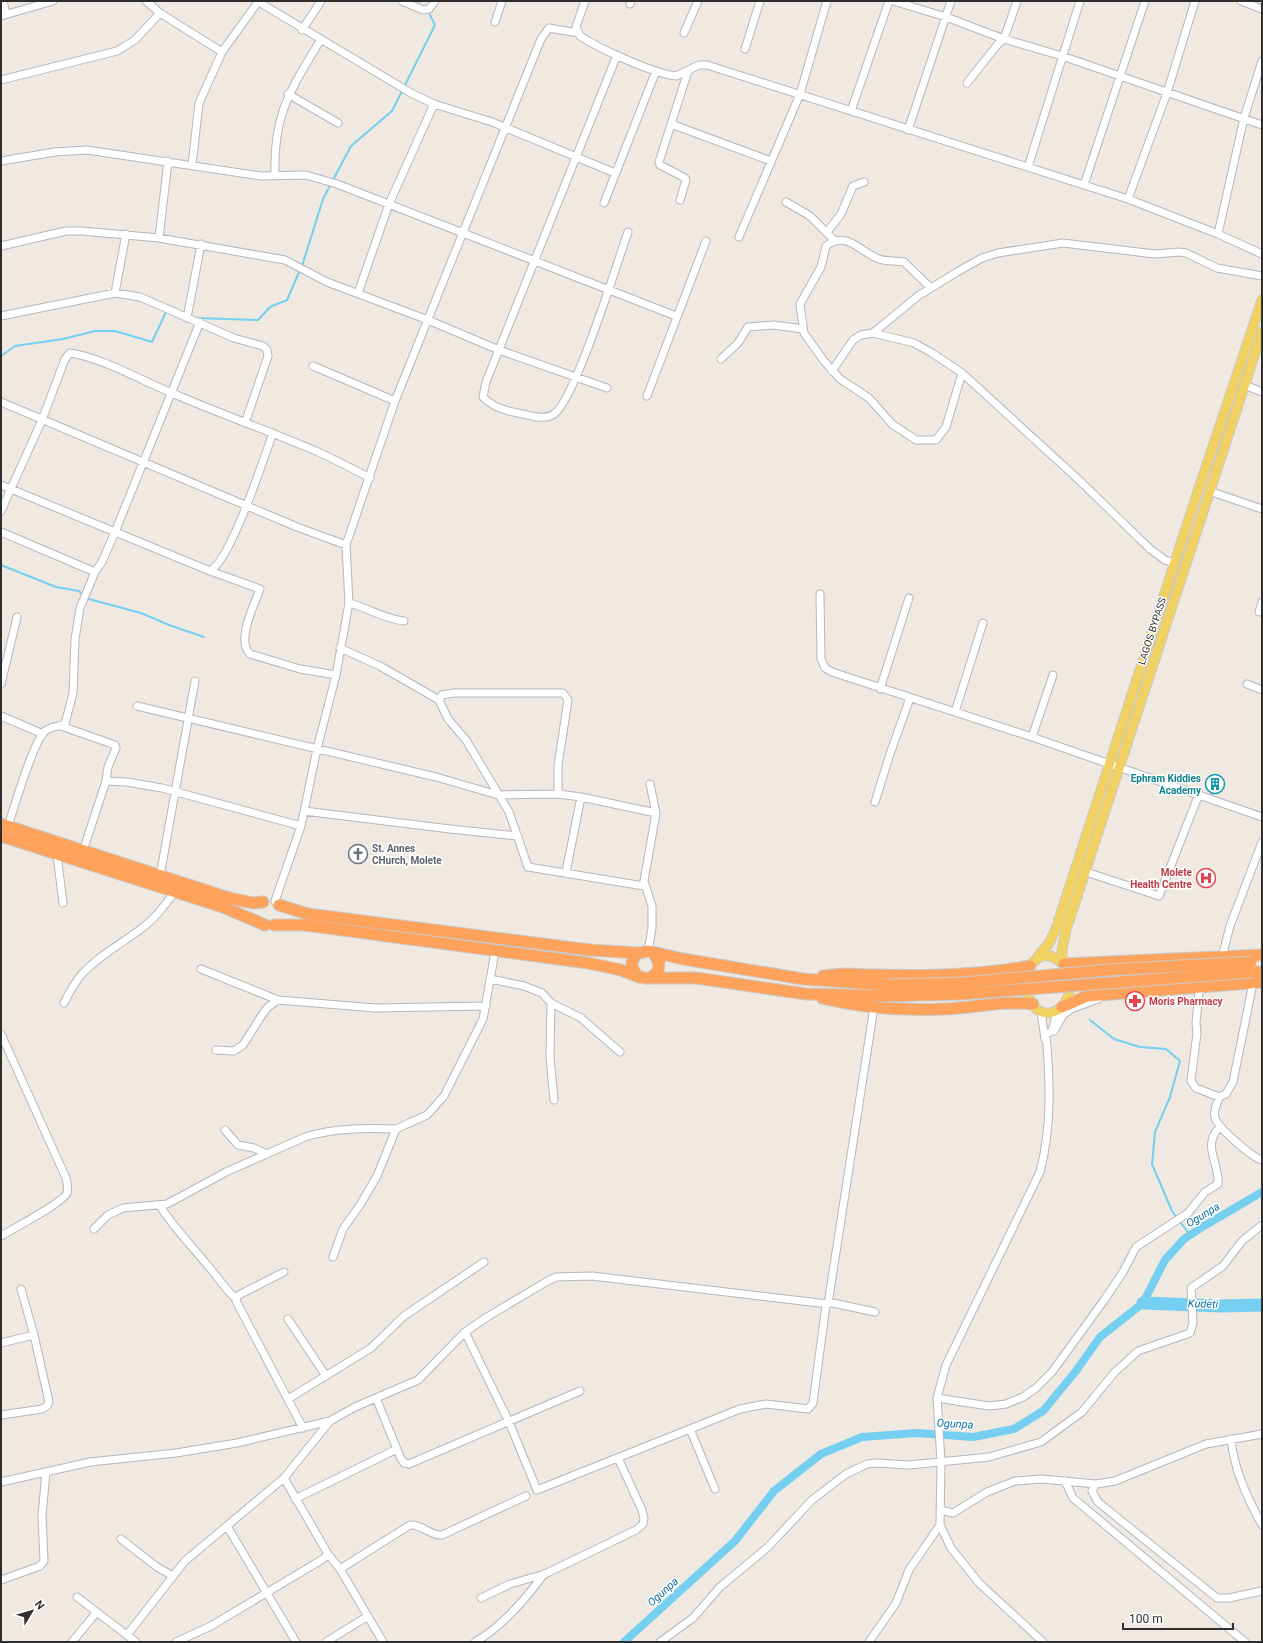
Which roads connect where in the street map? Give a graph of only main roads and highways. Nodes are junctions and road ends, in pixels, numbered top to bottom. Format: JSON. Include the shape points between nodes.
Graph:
{"nodes":[{"id":1,"x":1262,"y":300,"type":"edge"},
{"id":2,"x":1262,"y":332,"type":"edge"},
{"id":3,"x":4,"y":825,"type":"edge"},
{"id":4,"x":1,"y":836,"type":"edge"},
{"id":5,"x":263,"y":902,"type":"junction"},
{"id":6,"x":277,"y":903,"type":"junction"},
{"id":7,"x":269,"y":925,"type":"junction"},
{"id":8,"x":647,"y":952,"type":"junction"},
{"id":9,"x":1262,"y":955,"type":"edge"},
{"id":10,"x":1034,"y":962,"type":"junction"},
{"id":11,"x":1063,"y":963,"type":"junction"},
{"id":12,"x":1256,"y":974,"type":"edge"},
{"id":13,"x":645,"y":978,"type":"junction"},
{"id":14,"x":803,"y":979,"type":"junction"},
{"id":15,"x":887,"y":991,"type":"junction"},
{"id":16,"x":806,"y":994,"type":"junction"},
{"id":17,"x":1037,"y":1008,"type":"junction"},
{"id":18,"x":1060,"y":1009,"type":"junction"}],
"edges":[{"from":1,"to":10,"type":"main road","name":"LAGOS BYPASS","via":[[1056,928],[1049,943]]},
{"from":2,"to":11,"type":"main road","name":"LAGOS BYPASS","via":[[1065,935]]},
{"from":3,"to":5,"type":"highway","via":[[229,898],[253,903]]},
{"from":4,"to":7,"type":"highway","via":[[223,907]]},
{"from":5,"to":6,"type":"highway"},
{"from":5,"to":7,"type":"highway","via":[[257,912],[258,918]]},
{"from":6,"to":7,"type":"highway","via":[[282,915]]},
{"from":6,"to":8,"type":"highway","via":[[308,914],[590,950]]},
{"from":7,"to":13,"type":"highway","via":[[305,925],[605,966]]},
{"from":8,"to":13,"type":"highway","via":[[632,962],[634,972]]},
{"from":8,"to":13,"type":"highway","via":[[658,958],[659,967],[658,972]]},
{"from":8,"to":14,"type":"highway"},
{"from":9,"to":11,"type":"highway"},
{"from":10,"to":11,"type":"main road","via":[[1045,955],[1053,956]]},
{"from":10,"to":14,"type":"highway","via":[[1011,970],[948,975],[841,974]]},
{"from":10,"to":17,"type":"main road","via":[[1027,987]]},
{"from":11,"to":18,"type":"main road","via":[[1069,976],[1070,988],[1069,995]]},
{"from":12,"to":15,"type":"highway","bridge":true,"via":[[955,994]]},
{"from":12,"to":18,"type":"highway","via":[[1149,990],[1087,996]]},
{"from":13,"to":16,"type":"highway","via":[[696,978]]},
{"from":14,"to":15,"type":"highway"},
{"from":15,"to":16,"type":"highway"},
{"from":16,"to":17,"type":"highway","via":[[837,1002],[874,1007],[944,1009],[1014,1001]]},
{"from":17,"to":18,"type":"main road","via":[[1050,1014]]}]}
